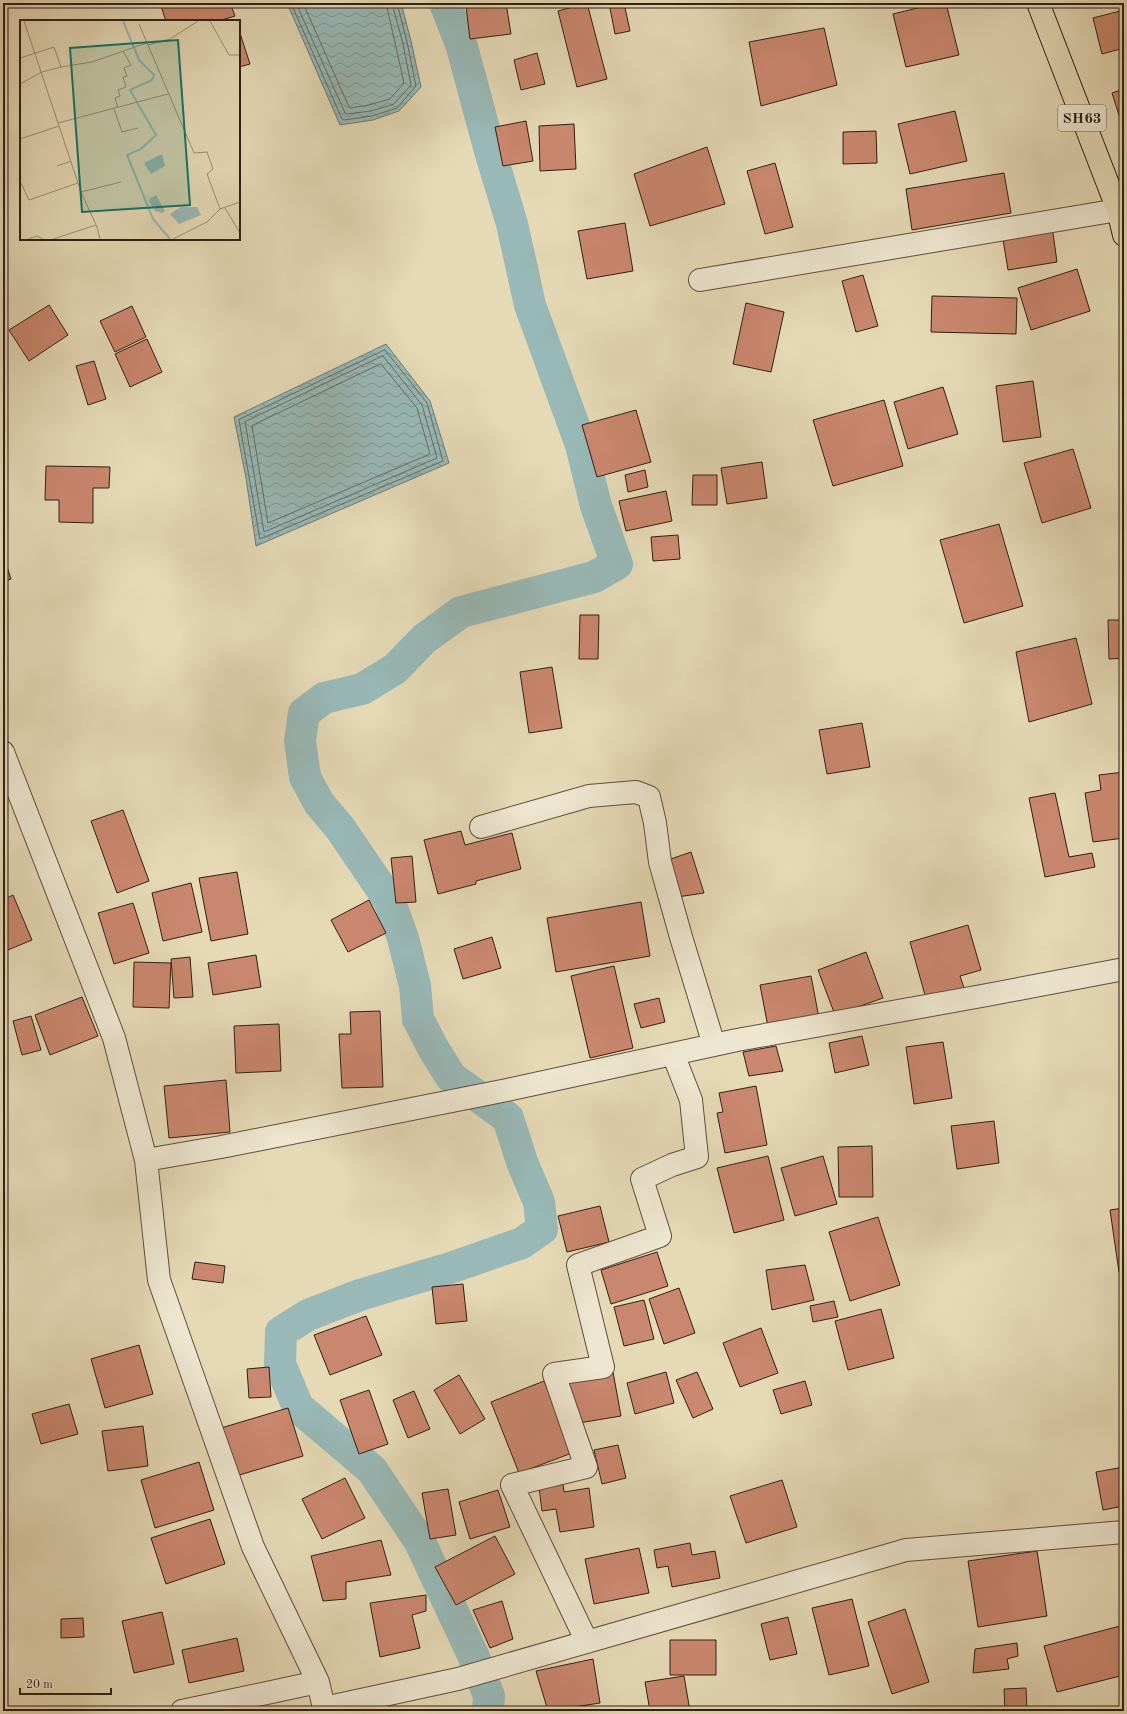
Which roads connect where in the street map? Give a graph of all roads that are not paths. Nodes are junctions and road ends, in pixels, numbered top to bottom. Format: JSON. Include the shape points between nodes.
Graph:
{"nodes":[{"id":1,"x":1038,"y":3,"type":"edge"},
{"id":2,"x":1118,"y":210,"type":"junction"},
{"id":3,"x":1124,"y":235,"type":"edge"},
{"id":4,"x":700,"y":280,"type":"dead end"},
{"id":5,"x":3,"y":752,"type":"edge"},
{"id":6,"x":481,"y":827,"type":"dead end"},
{"id":7,"x":1124,"y":968,"type":"edge"},
{"id":8,"x":714,"y":1045,"type":"junction"},
{"id":9,"x":673,"y":1054,"type":"junction"},
{"id":10,"x":146,"y":1160,"type":"junction"},
{"id":11,"x":1124,"y":1532,"type":"edge"},
{"id":12,"x":587,"y":1642,"type":"junction"},
{"id":13,"x":318,"y":1682,"type":"junction"},
{"id":14,"x":325,"y":1710,"type":"edge"},
{"id":15,"x":182,"y":1711,"type":"edge"}],
"edges":[{"from":1,"to":2,"type":"main road","number":"SH63"},
{"from":2,"to":3,"type":"main road","number":"SH63"},
{"from":2,"to":4,"type":"street"},
{"from":5,"to":10,"type":"street","via":[[114,1038]]},
{"from":6,"to":8,"type":"street","via":[[589,796],[636,792],[649,797],[660,862]]},
{"from":7,"to":8,"type":"street"},
{"from":8,"to":9,"type":"street"},
{"from":9,"to":10,"type":"street","via":[[507,1090]]},
{"from":9,"to":12,"type":"street","via":[[691,1100],[697,1157],[642,1179],[660,1236],[578,1266],[603,1367],[554,1374],[586,1467],[512,1485]]},
{"from":10,"to":13,"type":"street","via":[[159,1280],[253,1547]]},
{"from":11,"to":12,"type":"street","via":[[906,1550]]},
{"from":12,"to":14,"type":"street","via":[[497,1668]]},
{"from":13,"to":14,"type":"street"},
{"from":13,"to":15,"type":"street"}]}
